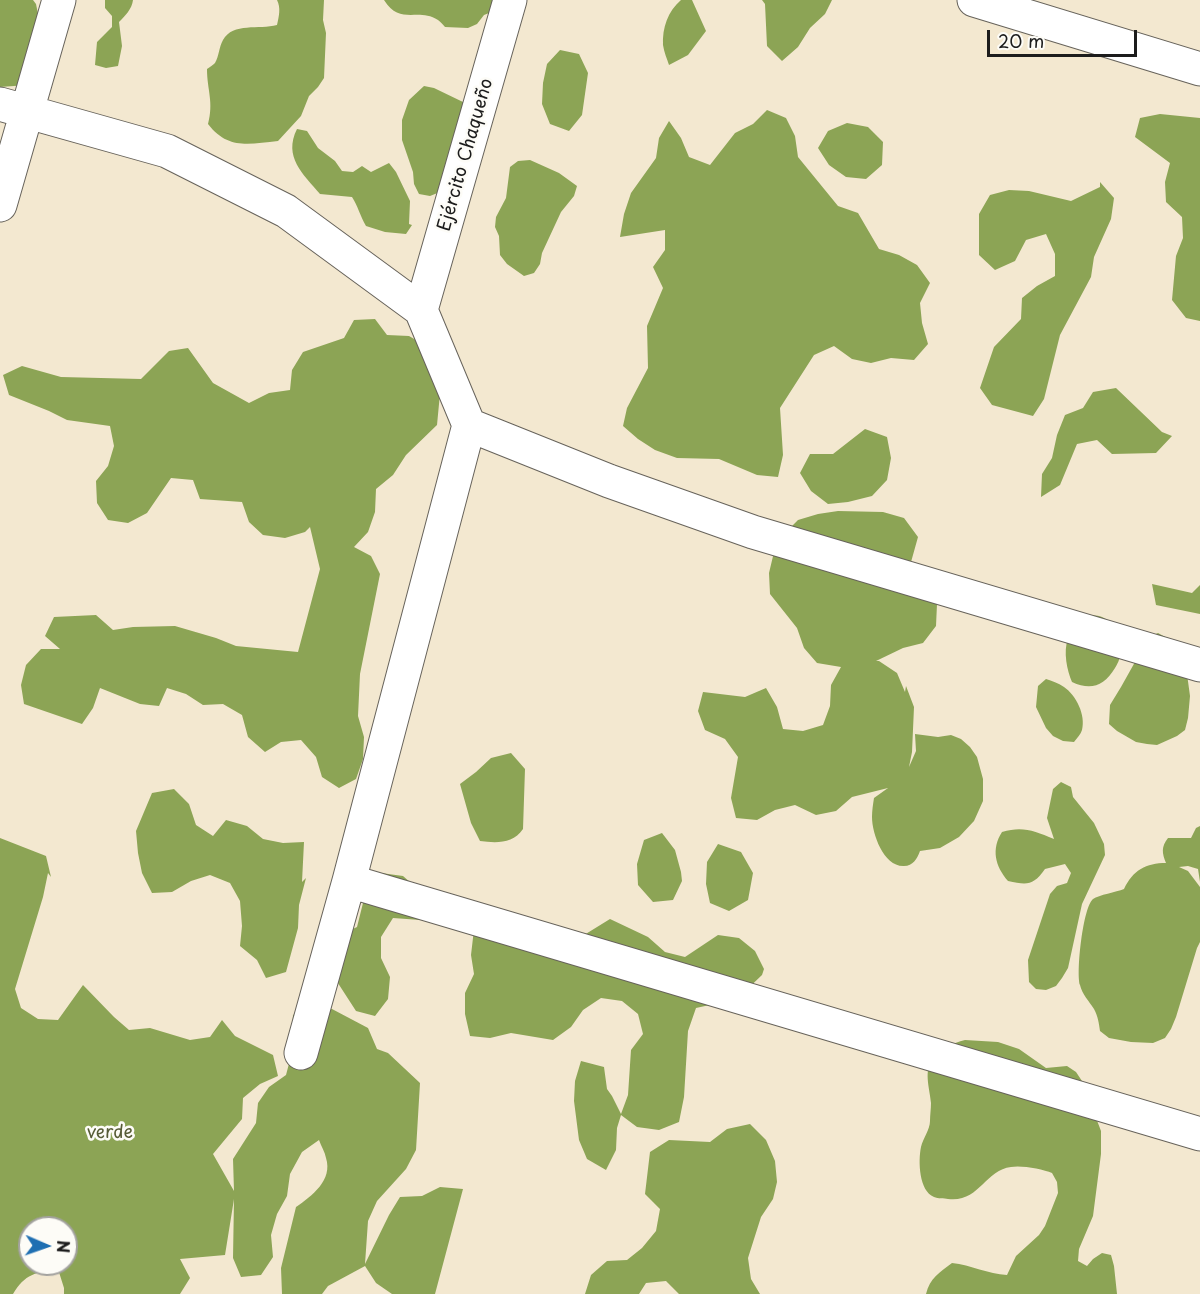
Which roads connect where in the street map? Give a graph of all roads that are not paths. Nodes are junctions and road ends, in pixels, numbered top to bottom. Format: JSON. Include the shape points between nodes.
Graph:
{"nodes":[{"id":1,"x":59,"y":0,"type":"edge"},
{"id":2,"x":510,"y":0,"type":"edge"},
{"id":3,"x":974,"y":0,"type":"edge"},
{"id":4,"x":1200,"y":69,"type":"edge"},
{"id":5,"x":14,"y":107,"type":"edge"},
{"id":6,"x":0,"y":205,"type":"edge"},
{"id":7,"x":422,"y":310,"type":"junction"},
{"id":8,"x":469,"y":425,"type":"junction"},
{"id":9,"x":1200,"y":665,"type":"edge"},
{"id":10,"x":349,"y":881,"type":"junction"},
{"id":11,"x":301,"y":1053,"type":"dead end"},
{"id":12,"x":1200,"y":1134,"type":"edge"}],
"edges":[{"from":1,"to":5,"type":"street"},
{"from":2,"to":7,"type":"street","name":"Ejército Chaqueño"},
{"from":3,"to":4,"type":"street"},
{"from":5,"to":6,"type":"street"},
{"from":5,"to":7,"type":"street","via":[[167,151],[286,212]]},
{"from":7,"to":8,"type":"street"},
{"from":8,"to":9,"type":"street","via":[[609,481],[753,532]]},
{"from":8,"to":10,"type":"street"},
{"from":10,"to":11,"type":"street"},
{"from":10,"to":12,"type":"street"}]}
